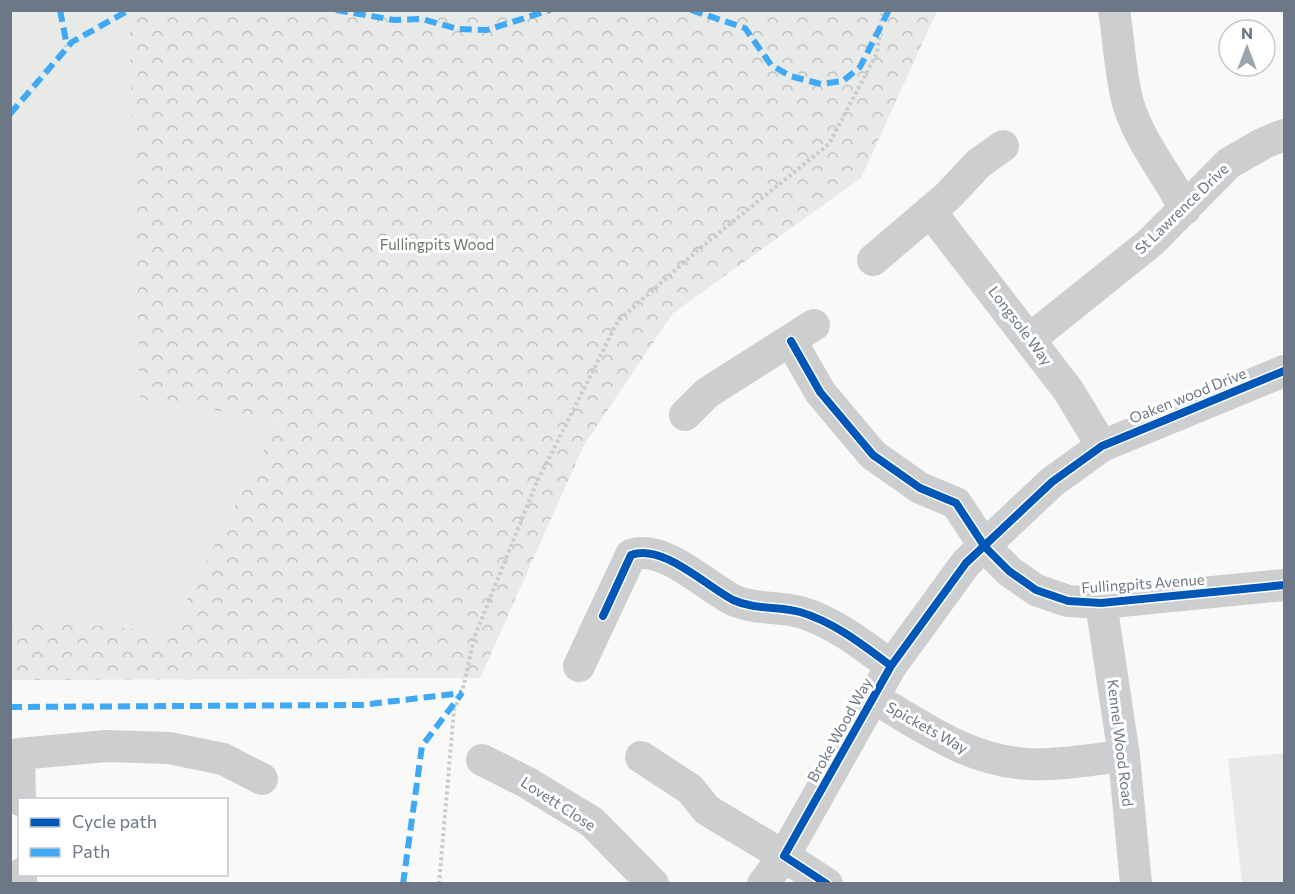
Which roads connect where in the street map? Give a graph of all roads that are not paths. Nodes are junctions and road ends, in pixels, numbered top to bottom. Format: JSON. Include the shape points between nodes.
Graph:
{"nodes":[{"id":1,"x":1114,"y":10,"type":"edge"},
{"id":2,"x":1284,"y":135,"type":"edge"},
{"id":3,"x":1003,"y":146,"type":"dead end"},
{"id":4,"x":1185,"y":209,"type":"junction"},
{"id":5,"x":930,"y":211,"type":"junction"},
{"id":6,"x":873,"y":260,"type":"dead end"},
{"id":7,"x":1030,"y":339,"type":"junction"},
{"id":8,"x":1284,"y":371,"type":"edge"},
{"id":9,"x":685,"y":415,"type":"dead end"},
{"id":10,"x":1102,"y":446,"type":"junction"},
{"id":11,"x":985,"y":548,"type":"junction"},
{"id":12,"x":1284,"y":585,"type":"edge"},
{"id":13,"x":1101,"y":603,"type":"junction"},
{"id":14,"x":579,"y":666,"type":"dead end"},
{"id":15,"x":891,"y":666,"type":"junction"},
{"id":16,"x":874,"y":698,"type":"junction"},
{"id":17,"x":15,"y":754,"type":"edge"},
{"id":18,"x":1124,"y":756,"type":"junction"},
{"id":19,"x":641,"y":757,"type":"dead end"},
{"id":20,"x":482,"y":760,"type":"dead end"},
{"id":21,"x":262,"y":779,"type":"dead end"},
{"id":22,"x":20,"y":798,"type":"edge"},
{"id":23,"x":787,"y":851,"type":"junction"},
{"id":24,"x":653,"y":884,"type":"edge"},
{"id":25,"x":764,"y":884,"type":"edge"},
{"id":26,"x":827,"y":884,"type":"edge"},
{"id":27,"x":1136,"y":884,"type":"edge"}],
"edges":[{"from":1,"to":4,"type":"street","via":[[1128,102],[1143,140]]},
{"from":2,"to":4,"type":"street","name":"St Lawrence Drive","via":[[1228,163]]},
{"from":3,"to":5,"type":"street","via":[[979,163]]},
{"from":4,"to":7,"type":"street","name":"St Lawrence Drive","via":[[1151,242]]},
{"from":5,"to":6,"type":"street"},
{"from":5,"to":7,"type":"street","name":"Longsole Way"},
{"from":7,"to":10,"type":"street","name":"Longsole Way","via":[[1068,390]]},
{"from":8,"to":10,"type":"street","name":"Oaken wood Drive"},
{"from":9,"to":11,"type":"street","name":"Fullingpits Avenue","via":[[707,393],[802,333],[820,392],[873,454],[920,488],[956,503]]},
{"from":10,"to":11,"type":"street","via":[[1052,482]]},
{"from":11,"to":13,"type":"street","name":"Fullingpits Avenue","via":[[1036,590],[1068,601]]},
{"from":11,"to":15,"type":"street","name":"Broke Wood Way","via":[[966,563]]},
{"from":12,"to":13,"type":"street","name":"Fullingpits Avenue"},
{"from":13,"to":18,"type":"street","name":"Kennel Wood Road"},
{"from":14,"to":15,"type":"street","via":[[631,555],[640,552],[690,571],[733,600],[759,609],[800,612],[852,636]]},
{"from":15,"to":16,"type":"street","name":"Broke Wood Way"},
{"from":16,"to":18,"type":"street","name":"Spickets Way","via":[[964,751],[995,760],[1029,764]]},
{"from":16,"to":23,"type":"street","name":"Broke Wood Way"},
{"from":17,"to":21,"type":"street","via":[[107,746],[168,748],[223,759]]},
{"from":17,"to":22,"type":"street"},
{"from":18,"to":27,"type":"street","name":"Kennel Wood Road"},
{"from":19,"to":23,"type":"street","via":[[690,789],[708,810]]},
{"from":20,"to":24,"type":"street","name":"Lovett Close","via":[[592,822]]},
{"from":23,"to":25,"type":"street","name":"Broke Wood Way"},
{"from":23,"to":26,"type":"street"}]}
